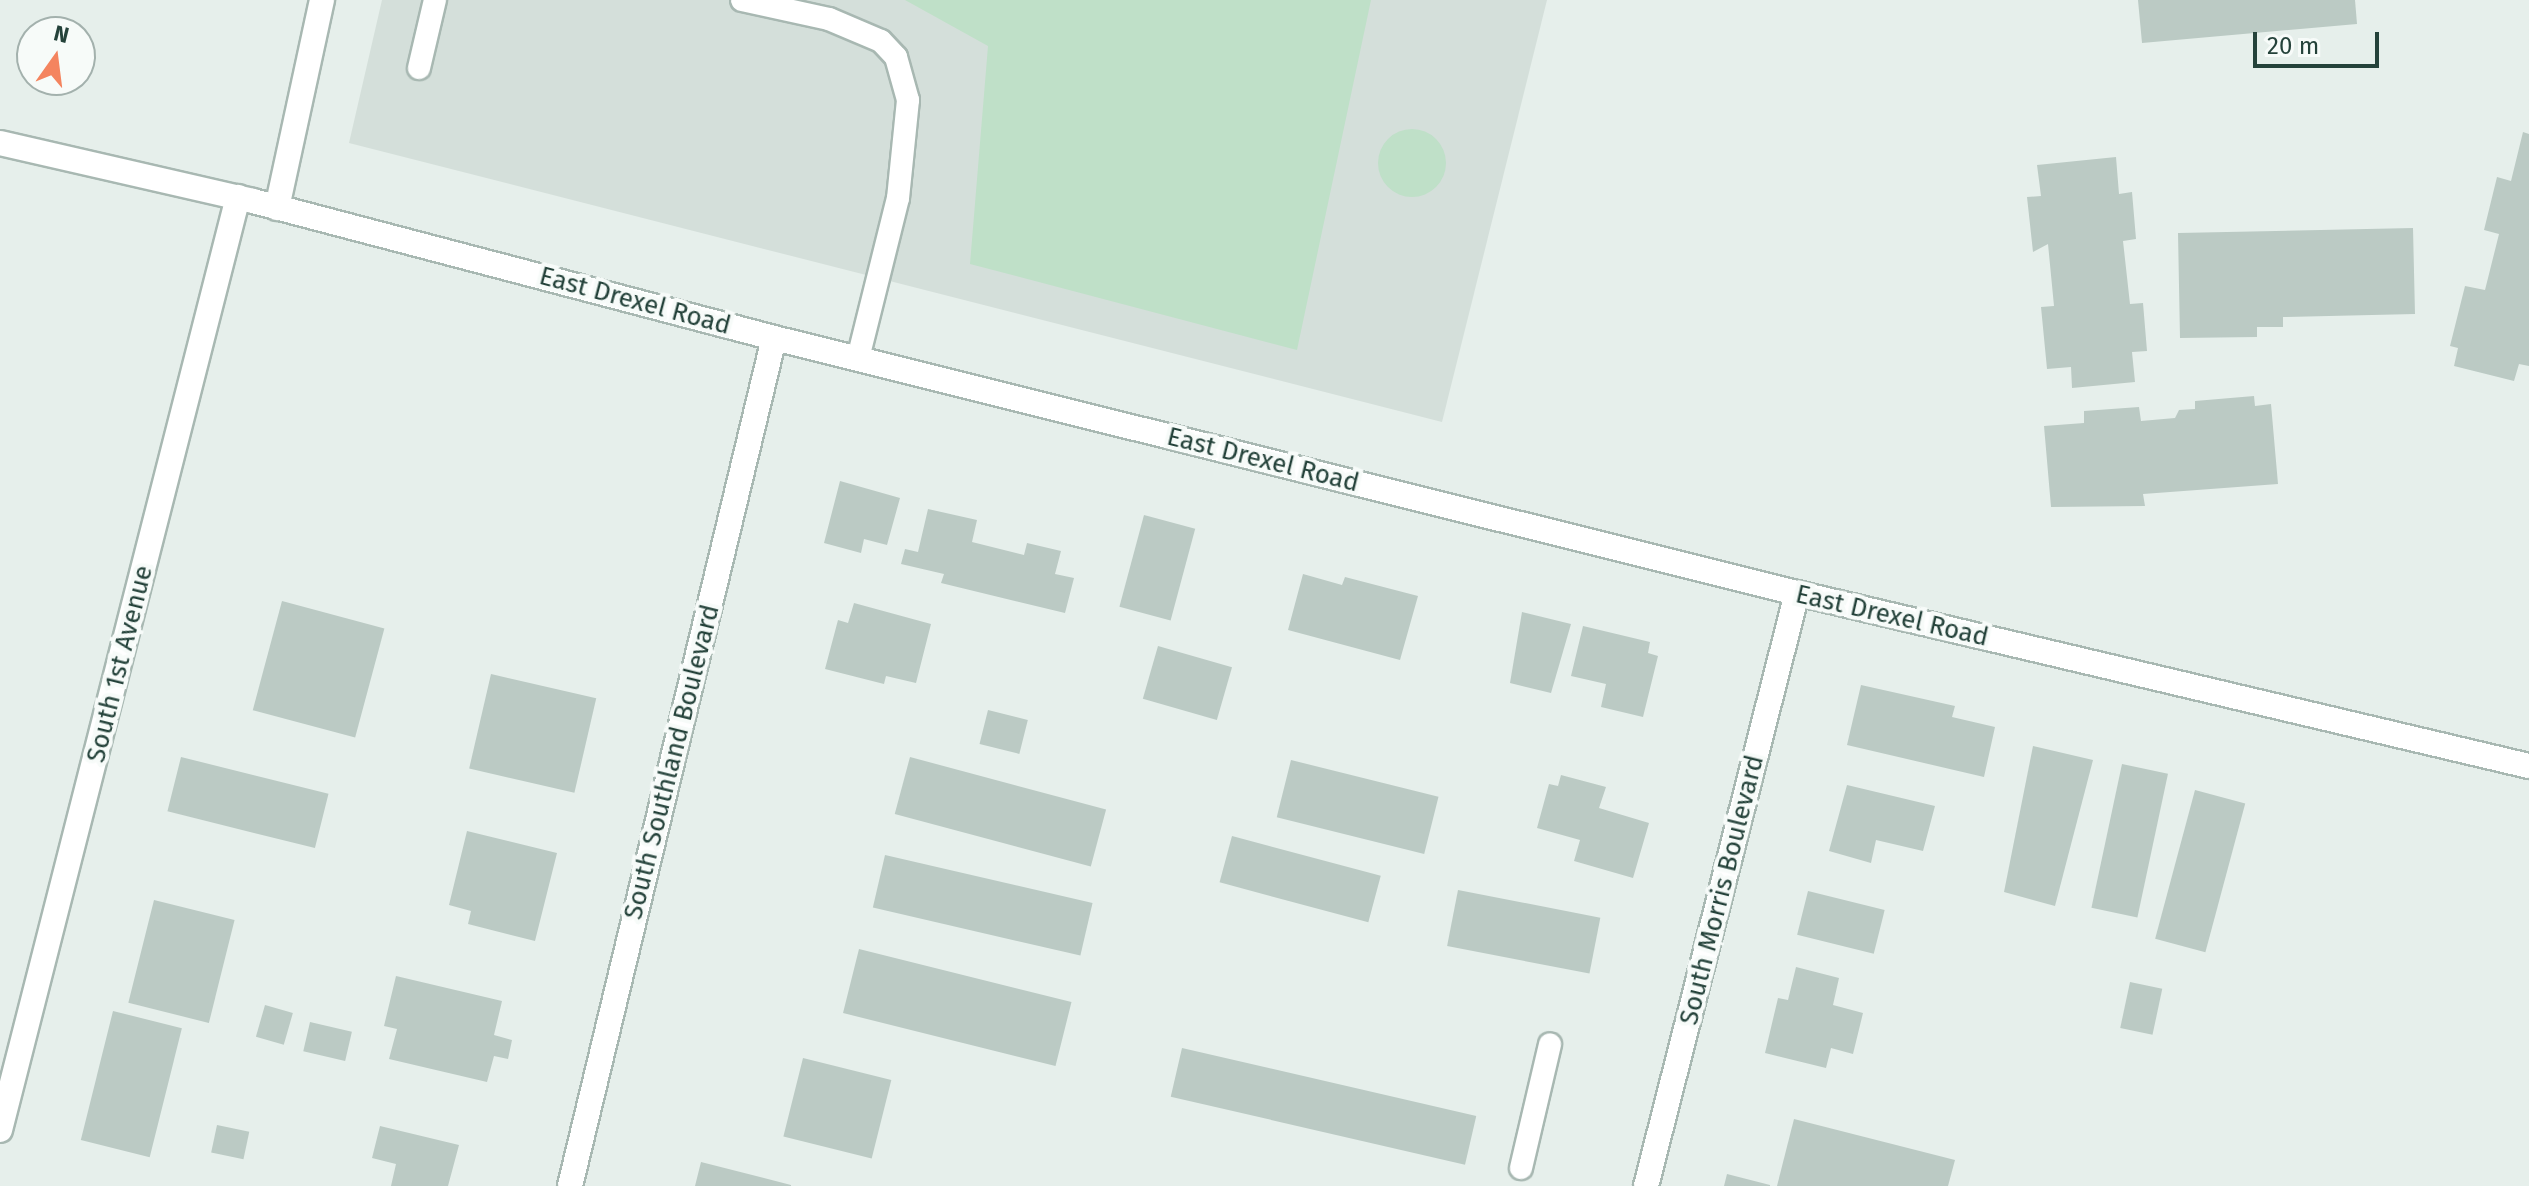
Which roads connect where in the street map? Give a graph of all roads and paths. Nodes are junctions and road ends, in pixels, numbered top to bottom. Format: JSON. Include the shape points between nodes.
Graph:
{"nodes":[{"id":1,"x":322,"y":0,"type":"edge"},
{"id":2,"x":435,"y":0,"type":"edge"},
{"id":3,"x":742,"y":0,"type":"edge"},
{"id":4,"x":419,"y":68,"type":"dead end"},
{"id":5,"x":0,"y":143,"type":"edge"},
{"id":6,"x":238,"y":197,"type":"junction"},
{"id":7,"x":277,"y":208,"type":"junction"},
{"id":8,"x":774,"y":338,"type":"junction"},
{"id":9,"x":858,"y":359,"type":"junction"},
{"id":10,"x":1797,"y":593,"type":"junction"},
{"id":11,"x":2529,"y":766,"type":"edge"},
{"id":12,"x":1550,"y":1044,"type":"dead end"},
{"id":13,"x":0,"y":1130,"type":"edge"},
{"id":14,"x":1521,"y":1168,"type":"dead end"},
{"id":15,"x":570,"y":1186,"type":"edge"},
{"id":16,"x":1646,"y":1186,"type":"edge"}],
"edges":[{"from":1,"to":7,"type":"street"},
{"from":2,"to":4,"type":"lane"},
{"from":3,"to":9,"type":"lane","via":[[829,19],[881,41],[896,57],[908,100],[898,198]]},
{"from":5,"to":6,"type":"street","name":"East Drexel Road"},
{"from":6,"to":7,"type":"street","name":"East Drexel Road"},
{"from":6,"to":13,"type":"street","name":"South 1st Avenue"},
{"from":7,"to":8,"type":"street","name":"East Drexel Road"},
{"from":8,"to":9,"type":"street","name":"East Drexel Road"},
{"from":8,"to":15,"type":"street","name":"South Southland Boulevard"},
{"from":9,"to":10,"type":"street","name":"East Drexel Road"},
{"from":10,"to":11,"type":"street","name":"East Drexel Road"},
{"from":10,"to":16,"type":"street","name":"South Morris Boulevard"},
{"from":12,"to":14,"type":"lane"}]}
